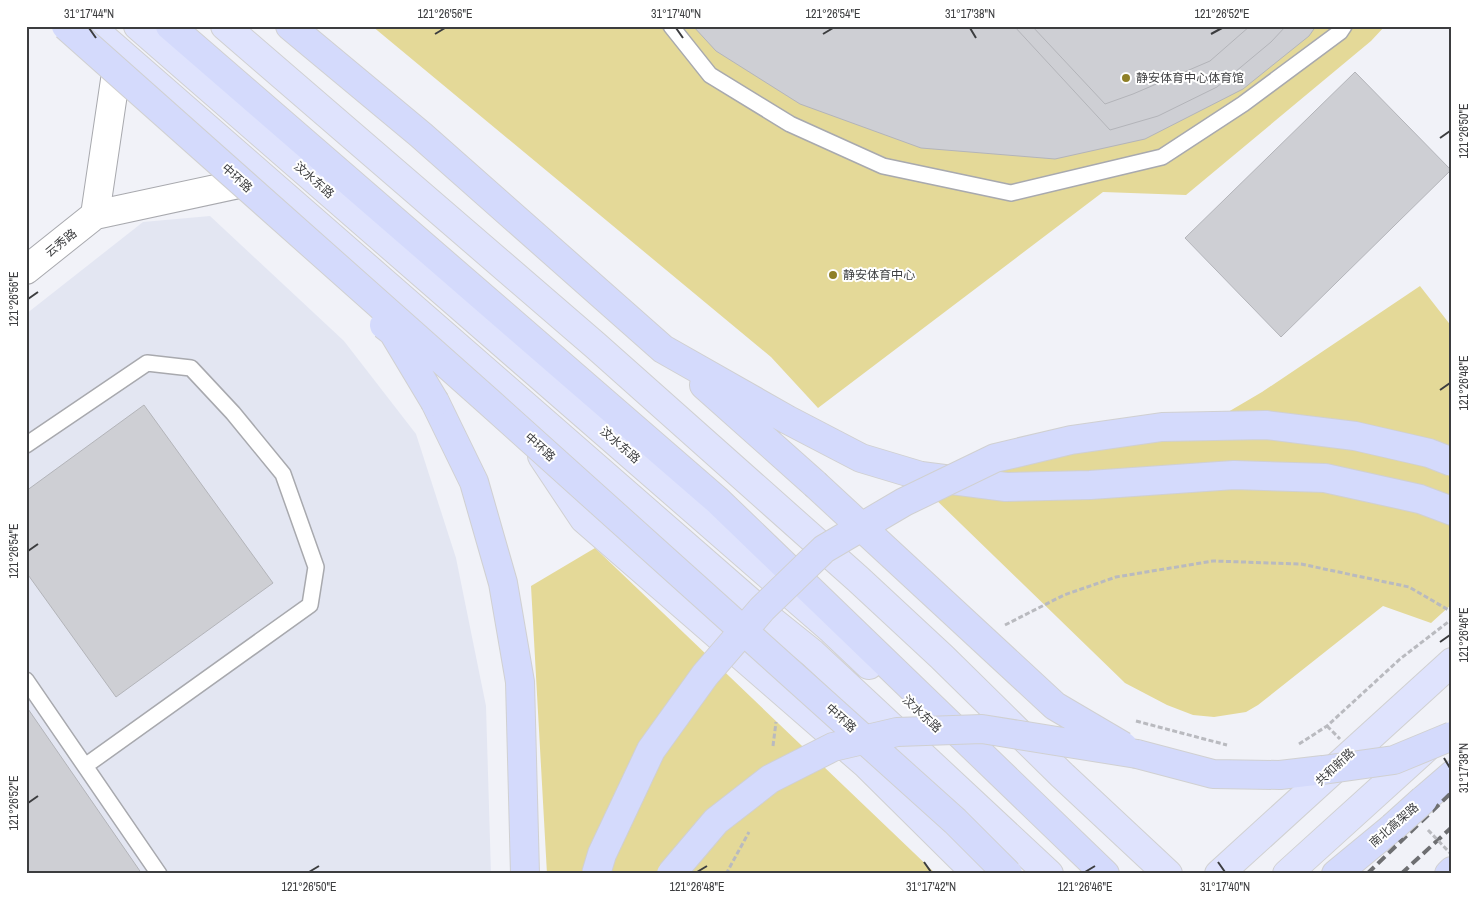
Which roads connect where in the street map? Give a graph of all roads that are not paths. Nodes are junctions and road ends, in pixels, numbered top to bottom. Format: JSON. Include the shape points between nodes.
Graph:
{"nodes":[{"id":1,"x":52,"y":26,"type":"edge"},
{"id":2,"x":66,"y":26,"type":"edge"},
{"id":3,"x":90,"y":26,"type":"edge"},
{"id":4,"x":138,"y":26,"type":"edge"},
{"id":5,"x":170,"y":26,"type":"edge"},
{"id":6,"x":225,"y":26,"type":"edge"},
{"id":7,"x":290,"y":26,"type":"edge"},
{"id":8,"x":671,"y":26,"type":"edge"},
{"id":9,"x":1344,"y":26,"type":"edge"},
{"id":10,"x":119,"y":53,"type":"junction"},
{"id":11,"x":264,"y":178,"type":"junction"},
{"id":12,"x":95,"y":215,"type":"junction"},
{"id":13,"x":26,"y":270,"type":"edge"},
{"id":14,"x":663,"y":350,"type":"junction"},
{"id":15,"x":482,"y":368,"type":"junction"},
{"id":16,"x":26,"y":445,"type":"edge"},
{"id":17,"x":1452,"y":462,"type":"edge"},
{"id":18,"x":1452,"y":511,"type":"edge"},
{"id":19,"x":1452,"y":662,"type":"edge"},
{"id":20,"x":26,"y":680,"type":"edge"},
{"id":21,"x":1452,"y":724,"type":"edge"},
{"id":22,"x":1452,"y":736,"type":"edge"},
{"id":23,"x":1137,"y":754,"type":"junction"},
{"id":24,"x":85,"y":766,"type":"junction"},
{"id":25,"x":1452,"y":775,"type":"edge"},
{"id":26,"x":160,"y":874,"type":"edge"},
{"id":27,"x":525,"y":874,"type":"edge"},
{"id":28,"x":596,"y":874,"type":"edge"},
{"id":29,"x":672,"y":874,"type":"edge"},
{"id":30,"x":977,"y":874,"type":"edge"},
{"id":31,"x":1008,"y":874,"type":"edge"},
{"id":32,"x":1049,"y":874,"type":"edge"},
{"id":33,"x":1093,"y":874,"type":"edge"},
{"id":34,"x":1105,"y":874,"type":"edge"},
{"id":35,"x":1168,"y":874,"type":"edge"},
{"id":36,"x":1219,"y":874,"type":"edge"},
{"id":37,"x":1287,"y":874,"type":"edge"},
{"id":38,"x":1336,"y":874,"type":"edge"}],
"edges":[{"from":1,"to":27,"type":"highway","bridge":true,"via":[[393,332],[435,402],[474,482],[503,583],[520,682]]},
{"from":2,"to":31,"type":"highway","name":"中环路","bridge":true,"via":[[955,821]]},
{"from":3,"to":10,"type":"main road"},
{"from":4,"to":33,"type":"main road","name":"汶水东路","via":[[832,630]]},
{"from":5,"to":34,"type":"highway","bridge":true,"via":[[717,500]]},
{"from":6,"to":35,"type":"main road","via":[[595,345],[858,579]]},
{"from":7,"to":14,"type":"highway","via":[[421,135]]},
{"from":8,"to":9,"type":"lane","via":[[710,75],[790,124],[883,166],[1011,193],[1162,157],[1243,104]]},
{"from":10,"to":11,"type":"main road"},
{"from":10,"to":12,"type":"street"},
{"from":11,"to":12,"type":"street"},
{"from":11,"to":15,"type":"main road"},
{"from":12,"to":13,"type":"street","name":"云秀路"},
{"from":14,"to":18,"type":"highway","bridge":true,"via":[[861,458],[921,476],[1006,487],[1234,475],[1325,478],[1420,499]]},
{"from":14,"to":23,"type":"highway","bridge":true,"via":[[815,484],[1055,706]]},
{"from":15,"to":30,"type":"main road","via":[[584,518],[868,765]]},
{"from":15,"to":32,"type":"main road","via":[[812,653]]},
{"from":16,"to":24,"type":"lane","via":[[147,363],[191,368],[283,474],[316,567],[310,605]]},
{"from":17,"to":28,"type":"highway","bridge":true,"via":[[1355,436],[1266,425],[1162,427],[1071,440],[995,458],[904,502],[824,548],[762,609],[705,676],[652,750],[602,854]]},
{"from":19,"to":36,"type":"main road","name":"共和新路"},
{"from":20,"to":24,"type":"lane"},
{"from":21,"to":37,"type":"main road"},
{"from":22,"to":23,"type":"highway","bridge":true,"via":[[1394,760],[1280,775],[1213,774]]},
{"from":23,"to":29,"type":"highway","bridge":true,"via":[[982,728],[896,732],[832,747],[770,779],[716,821]]},
{"from":24,"to":26,"type":"lane"},
{"from":25,"to":38,"type":"highway","name":"南北高架路","bridge":true}]}
